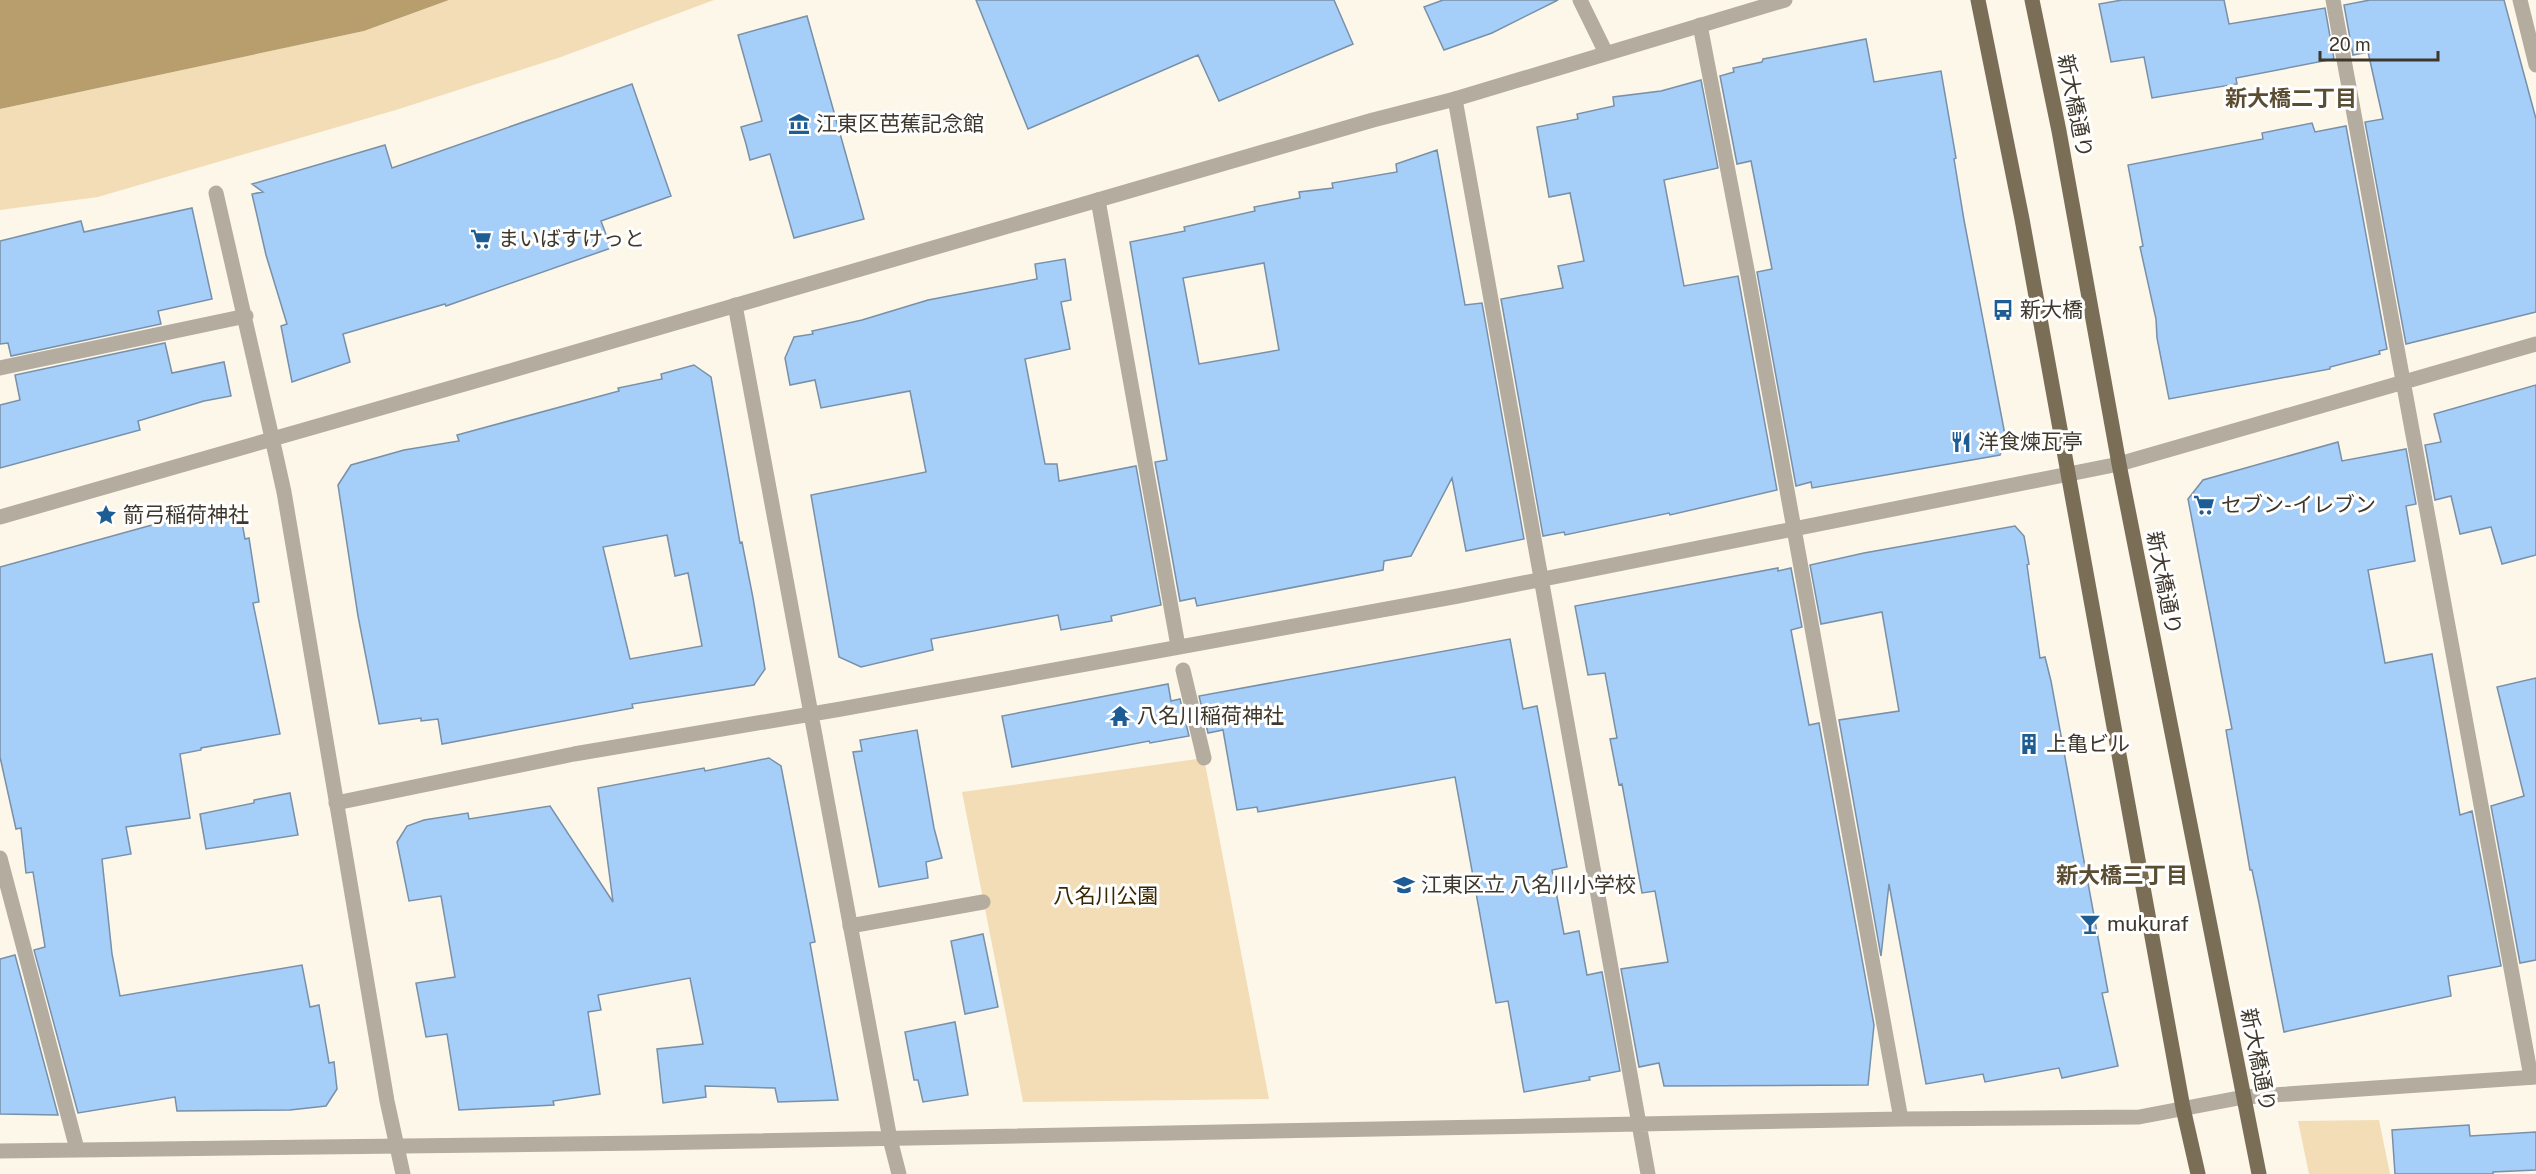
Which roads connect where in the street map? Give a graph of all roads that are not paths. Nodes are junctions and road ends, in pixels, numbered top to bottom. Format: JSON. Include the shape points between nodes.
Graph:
{"nodes":[{"id":1,"x":1580,"y":0,"type":"edge"},
{"id":2,"x":1785,"y":0,"type":"edge"},
{"id":3,"x":1978,"y":0,"type":"edge"},
{"id":4,"x":2032,"y":0,"type":"edge"},
{"id":5,"x":2333,"y":0,"type":"edge"},
{"id":6,"x":2520,"y":0,"type":"edge"},
{"id":7,"x":1700,"y":25,"type":"junction"},
{"id":8,"x":1606,"y":53,"type":"junction"},
{"id":9,"x":2536,"y":65,"type":"edge"},
{"id":10,"x":1455,"y":99,"type":"junction"},
{"id":11,"x":216,"y":193,"type":"dead end"},
{"id":12,"x":1098,"y":200,"type":"junction"},
{"id":13,"x":735,"y":305,"type":"junction"},
{"id":14,"x":246,"y":316,"type":"junction"},
{"id":15,"x":2536,"y":344,"type":"edge"},
{"id":16,"x":0,"y":368,"type":"edge"},
{"id":17,"x":2404,"y":383,"type":"junction"},
{"id":18,"x":272,"y":438,"type":"junction"},
{"id":19,"x":2119,"y":464,"type":"junction"},
{"id":20,"x":2068,"y":474,"type":"junction"},
{"id":21,"x":0,"y":517,"type":"edge"},
{"id":22,"x":1794,"y":529,"type":"junction"},
{"id":23,"x":1541,"y":578,"type":"junction"},
{"id":24,"x":1178,"y":646,"type":"junction"},
{"id":25,"x":1183,"y":670,"type":"dead end"},
{"id":26,"x":811,"y":714,"type":"junction"},
{"id":27,"x":1204,"y":758,"type":"dead end"},
{"id":28,"x":336,"y":803,"type":"junction"},
{"id":29,"x":0,"y":858,"type":"edge"},
{"id":30,"x":983,"y":902,"type":"dead end"},
{"id":31,"x":850,"y":926,"type":"junction"},
{"id":32,"x":2534,"y":1077,"type":"edge"},
{"id":33,"x":2244,"y":1097,"type":"junction"},
{"id":34,"x":2183,"y":1108,"type":"junction"},
{"id":35,"x":1901,"y":1119,"type":"junction"},
{"id":36,"x":1639,"y":1125,"type":"junction"},
{"id":37,"x":890,"y":1139,"type":"junction"},
{"id":38,"x":397,"y":1146,"type":"junction"},
{"id":39,"x":77,"y":1149,"type":"junction"},
{"id":40,"x":0,"y":1151,"type":"edge"},
{"id":41,"x":404,"y":1174,"type":"edge"},
{"id":42,"x":899,"y":1174,"type":"edge"},
{"id":43,"x":1648,"y":1174,"type":"edge"},
{"id":44,"x":2198,"y":1174,"type":"edge"},
{"id":45,"x":2259,"y":1174,"type":"edge"}],
"edges":[{"from":1,"to":8,"type":"street"},
{"from":2,"to":7,"type":"street"},
{"from":3,"to":20,"type":"main road"},
{"from":4,"to":19,"type":"main road","name":"新大橋通り"},
{"from":5,"to":17,"type":"street"},
{"from":6,"to":9,"type":"street"},
{"from":7,"to":8,"type":"street"},
{"from":7,"to":22,"type":"street"},
{"from":8,"to":10,"type":"street"},
{"from":10,"to":12,"type":"street"},
{"from":10,"to":23,"type":"street"},
{"from":11,"to":14,"type":"street"},
{"from":12,"to":13,"type":"street"},
{"from":12,"to":24,"type":"street"},
{"from":13,"to":18,"type":"street"},
{"from":13,"to":26,"type":"street"},
{"from":14,"to":16,"type":"street"},
{"from":14,"to":18,"type":"street"},
{"from":15,"to":17,"type":"street"},
{"from":17,"to":19,"type":"street"},
{"from":17,"to":32,"type":"street"},
{"from":18,"to":21,"type":"street"},
{"from":18,"to":28,"type":"street"},
{"from":19,"to":20,"type":"street"},
{"from":19,"to":33,"type":"main road","name":"新大橋通り"},
{"from":20,"to":22,"type":"street"},
{"from":20,"to":34,"type":"main road"},
{"from":22,"to":23,"type":"street"},
{"from":22,"to":35,"type":"street"},
{"from":23,"to":24,"type":"street"},
{"from":23,"to":36,"type":"street"},
{"from":24,"to":26,"type":"street"},
{"from":25,"to":27,"type":"street"},
{"from":26,"to":28,"type":"street","via":[[574,754]]},
{"from":26,"to":31,"type":"street"},
{"from":28,"to":38,"type":"street"},
{"from":29,"to":39,"type":"street"},
{"from":30,"to":31,"type":"street"},
{"from":31,"to":37,"type":"street"},
{"from":32,"to":33,"type":"street"},
{"from":33,"to":34,"type":"street"},
{"from":33,"to":45,"type":"main road","name":"新大橋通り"},
{"from":34,"to":35,"type":"street","via":[[2139,1117]]},
{"from":34,"to":44,"type":"main road"},
{"from":35,"to":36,"type":"street"},
{"from":36,"to":37,"type":"street"},
{"from":36,"to":43,"type":"street"},
{"from":37,"to":38,"type":"street"},
{"from":37,"to":42,"type":"street"},
{"from":38,"to":39,"type":"street"},
{"from":38,"to":41,"type":"street"},
{"from":39,"to":40,"type":"street"}]}
